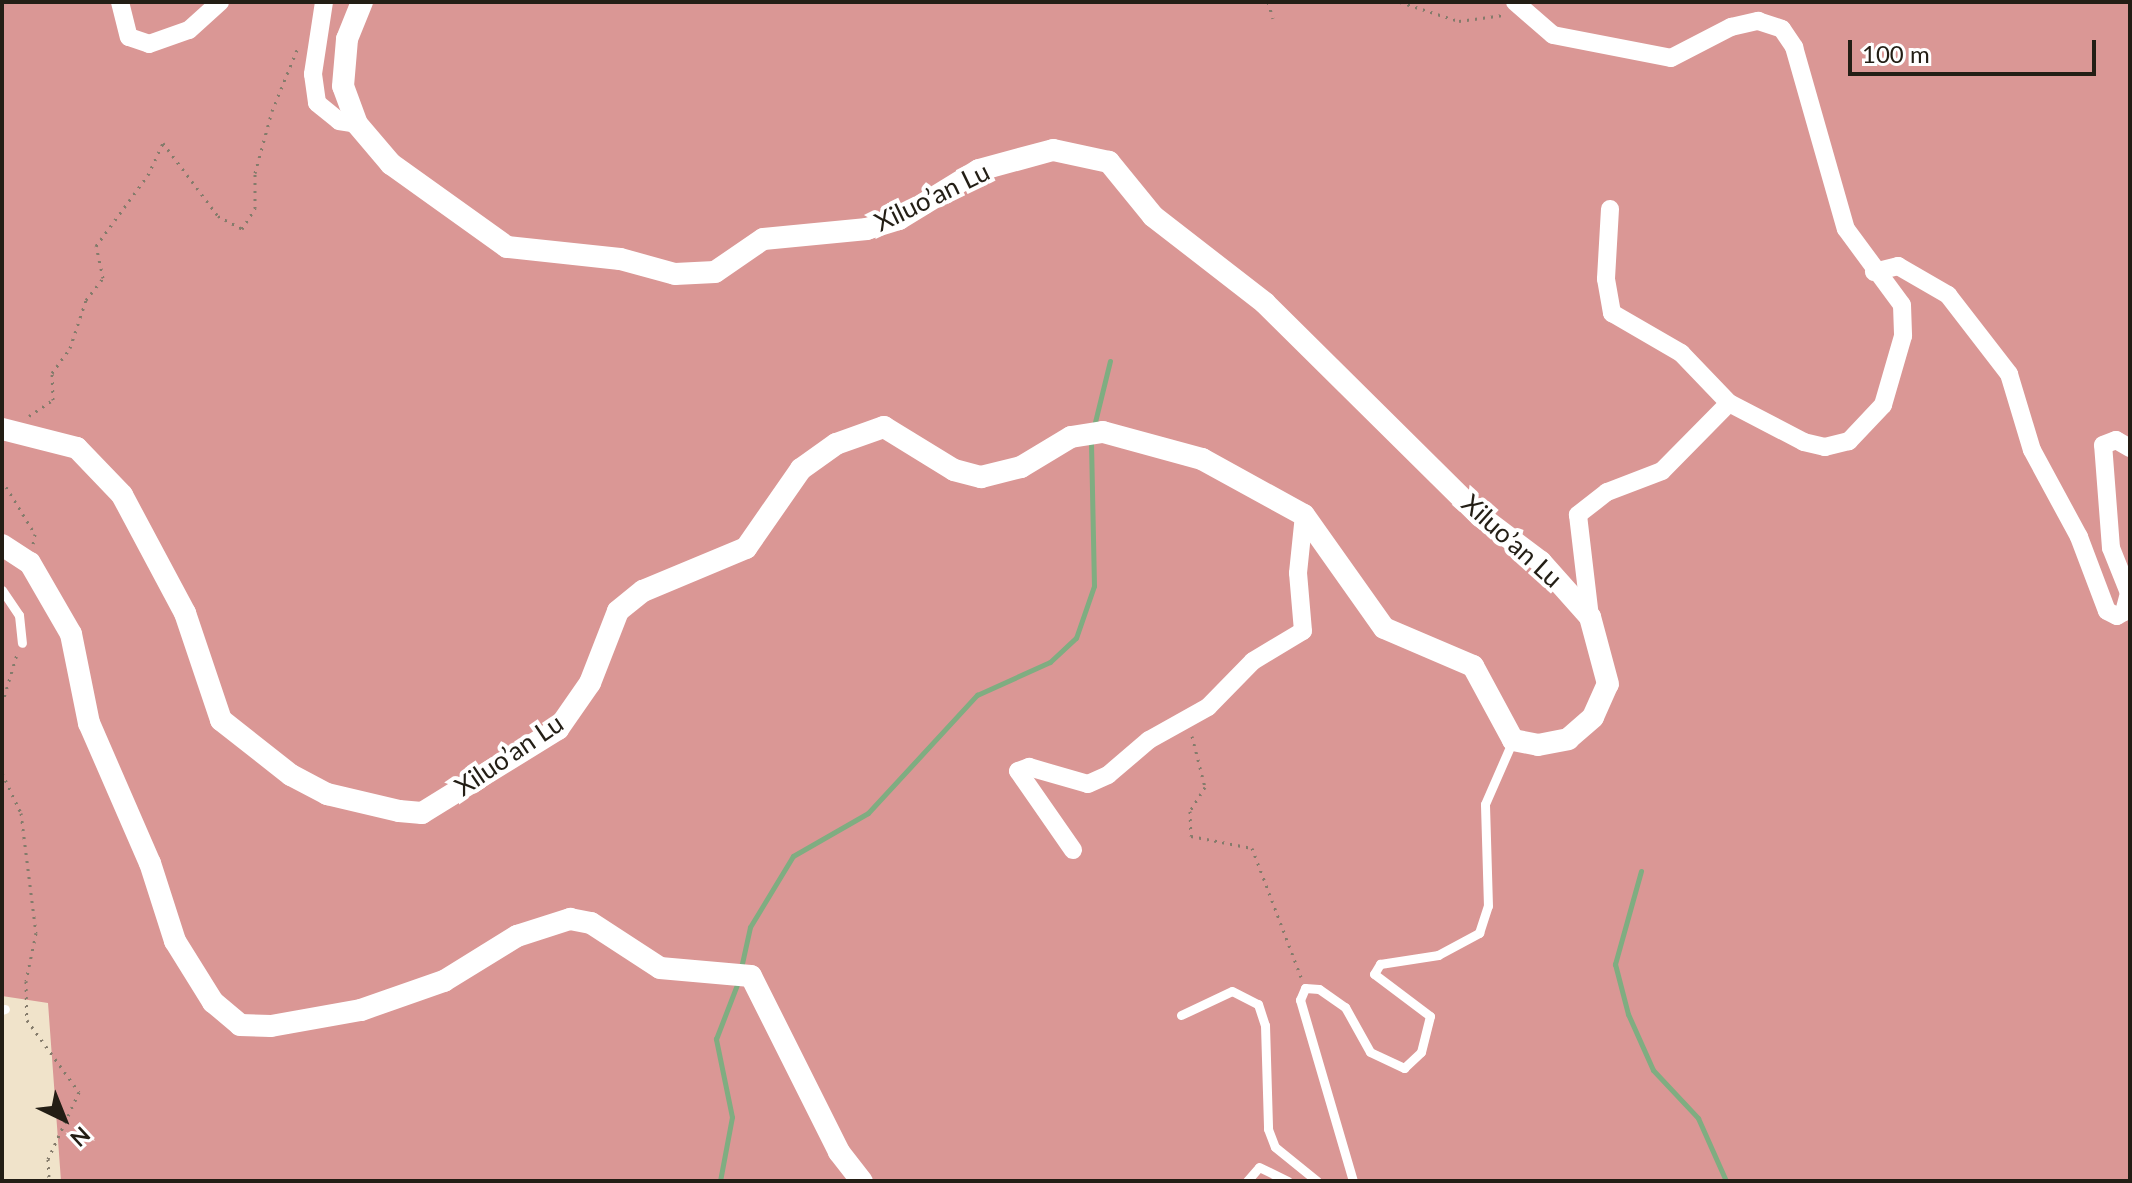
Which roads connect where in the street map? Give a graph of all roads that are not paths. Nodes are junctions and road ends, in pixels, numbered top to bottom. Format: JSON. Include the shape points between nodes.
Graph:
{"nodes":[{"id":1,"x":120,"y":2,"type":"edge"},
{"id":2,"x":220,"y":2,"type":"edge"},
{"id":3,"x":324,"y":2,"type":"edge"},
{"id":4,"x":362,"y":2,"type":"edge"},
{"id":5,"x":1519,"y":8,"type":"edge"},
{"id":6,"x":357,"y":124,"type":"junction"},
{"id":7,"x":1610,"y":209,"type":"dead end"},
{"id":8,"x":1874,"y":272,"type":"junction"},
{"id":9,"x":1729,"y":403,"type":"junction"},
{"id":10,"x":4,"y":430,"type":"edge"},
{"id":11,"x":2130,"y":448,"type":"edge"},
{"id":12,"x":1304,"y":515,"type":"junction"},
{"id":13,"x":2,"y":545,"type":"edge"},
{"id":14,"x":2,"y":590,"type":"edge"},
{"id":15,"x":1590,"y":617,"type":"junction"},
{"id":16,"x":22,"y":643,"type":"road end"},
{"id":17,"x":1513,"y":740,"type":"junction"},
{"id":18,"x":1073,"y":850,"type":"dead end"},
{"id":19,"x":1181,"y":1015,"type":"dead end"},
{"id":20,"x":862,"y":1181,"type":"edge"},
{"id":21,"x":1247,"y":1181,"type":"edge"},
{"id":22,"x":1288,"y":1181,"type":"edge"},
{"id":23,"x":1317,"y":1181,"type":"edge"},
{"id":24,"x":1353,"y":1181,"type":"edge"}],
"edges":[{"from":1,"to":2,"type":"street","via":[[129,37],[149,44],[189,30]]},
{"from":3,"to":6,"type":"street","via":[[315,46],[317,103],[339,121]]},
{"from":4,"to":6,"type":"street","name":"Xiluo’an Lu","via":[[347,39],[343,86]]},
{"from":5,"to":8,"type":"street","via":[[1553,35],[1671,58],[1731,27],[1758,21],[1782,29],[1794,47],[1846,229]]},
{"from":6,"to":15,"type":"street","name":"Xiluo’an Lu","via":[[391,164],[507,247],[620,259],[675,274],[715,272],[763,239],[867,229],[899,219],[979,170],[1053,150],[1109,162],[1153,216],[1265,303],[1480,516],[1541,562]]},
{"from":7,"to":9,"type":"street","via":[[1606,279],[1612,313],[1681,353]]},
{"from":8,"to":9,"type":"street","via":[[1902,305],[1903,336],[1883,405],[1849,441],[1825,447],[1804,442]]},
{"from":8,"to":11,"type":"street","via":[[1898,266],[1948,295],[2009,374],[2032,450],[2079,537],[2107,611],[2117,616],[2124,612],[2129,593],[2111,548],[2103,445],[2116,440]]},
{"from":9,"to":15,"type":"street","via":[[1662,471],[1607,492],[1578,515]]},
{"from":10,"to":12,"type":"street","name":"Xiluo’an Lu","via":[[77,448],[122,495],[185,613],[221,720],[291,775],[327,794],[422,813],[558,729],[590,683],[618,611],[643,591],[746,548],[801,469],[836,444],[884,427],[954,470],[981,477],[1021,467],[1081,435],[1103,432],[1202,459]]},
{"from":12,"to":17,"type":"street","name":"Xiluo’an Lu","via":[[1384,628],[1473,666]]},
{"from":12,"to":18,"type":"street","via":[[1298,573],[1303,631],[1253,661],[1208,707],[1088,784],[1029,767],[1018,771]]},
{"from":13,"to":20,"type":"street","via":[[30,563],[71,634],[89,723],[150,863],[175,941],[213,1002],[240,1025],[271,1026],[361,1010],[444,981],[517,936],[570,919],[619,937],[660,968],[751,976],[839,1152]]},
{"from":14,"to":16,"type":"lane","via":[[19,615]]},
{"from":15,"to":17,"type":"street","name":"Xiluo’an Lu","via":[[1608,684],[1593,717],[1568,739],[1538,745]]},
{"from":17,"to":24,"type":"lane","via":[[1485,804],[1488,906],[1479,933],[1438,955],[1380,964],[1374,974],[1430,1016],[1421,1052],[1404,1068],[1370,1052],[1345,1007],[1319,989],[1305,988],[1302,1008],[1324,1066],[1328,1113],[1345,1145]]},
{"from":19,"to":23,"type":"lane","via":[[1232,991],[1258,1004],[1266,1040],[1268,1129],[1275,1147]]},
{"from":21,"to":22,"type":"lane","via":[[1259,1167]]}]}
